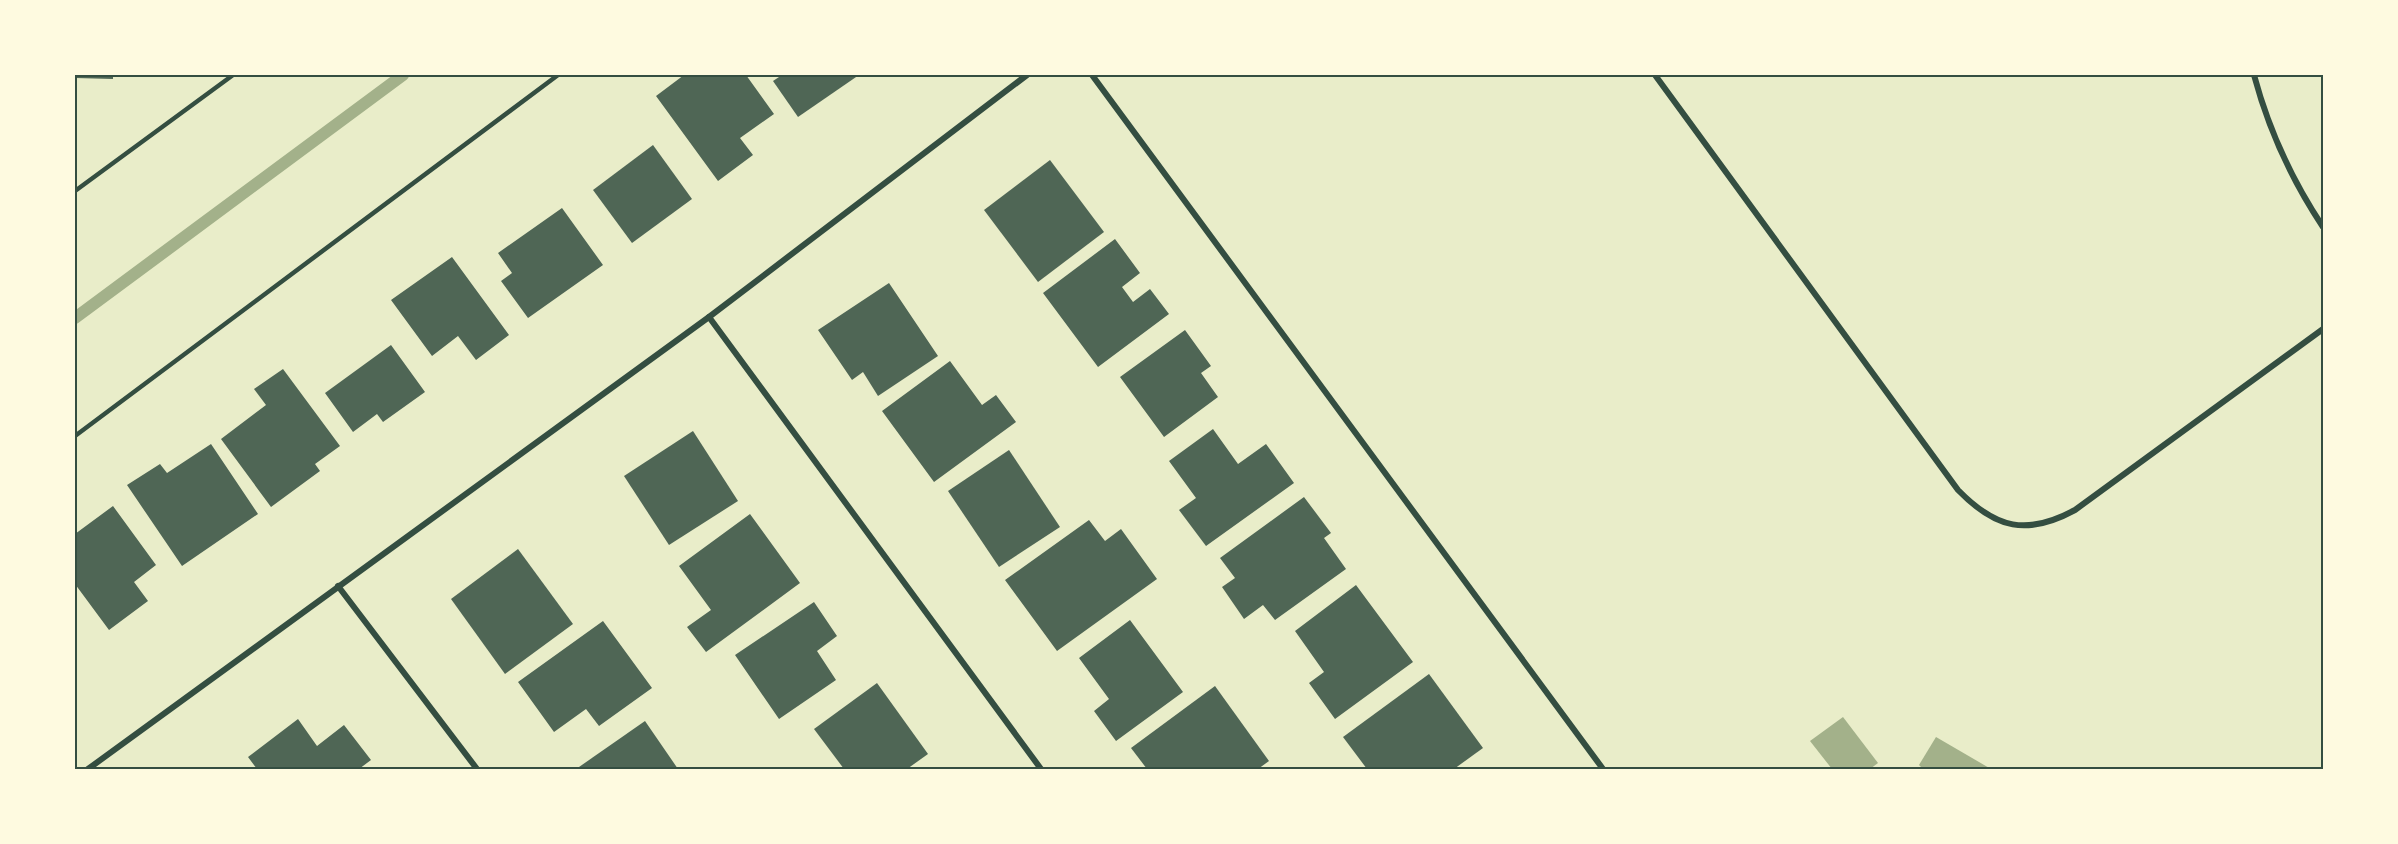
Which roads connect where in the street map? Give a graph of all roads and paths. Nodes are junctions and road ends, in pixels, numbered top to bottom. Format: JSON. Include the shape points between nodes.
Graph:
{"nodes":[{"id":1,"x":233,"y":75,"type":"edge"},
{"id":2,"x":558,"y":75,"type":"edge"},
{"id":3,"x":1027,"y":75,"type":"edge"},
{"id":4,"x":1092,"y":75,"type":"edge"},
{"id":5,"x":1655,"y":75,"type":"edge"},
{"id":6,"x":2254,"y":75,"type":"edge"},
{"id":7,"x":75,"y":191,"type":"edge"},
{"id":8,"x":2323,"y":227,"type":"edge"},
{"id":9,"x":709,"y":317,"type":"junction"},
{"id":10,"x":2323,"y":329,"type":"edge"},
{"id":11,"x":75,"y":436,"type":"edge"},
{"id":12,"x":338,"y":586,"type":"junction"},
{"id":13,"x":88,"y":769,"type":"edge"},
{"id":14,"x":477,"y":769,"type":"edge"},
{"id":15,"x":1041,"y":769,"type":"edge"},
{"id":16,"x":1603,"y":769,"type":"edge"}],
"edges":[{"from":1,"to":7,"type":"lane"},
{"from":2,"to":11,"type":"lane"},
{"from":3,"to":9,"type":"street"},
{"from":4,"to":16,"type":"street"},
{"from":5,"to":10,"type":"street","via":[[1958,490],[1992,519],[2014,526],[2036,526],[2075,510]]},
{"from":6,"to":8,"type":"street","via":[[2266,119],[2302,195]]},
{"from":9,"to":12,"type":"street"},
{"from":9,"to":15,"type":"street"},
{"from":12,"to":13,"type":"street"},
{"from":12,"to":14,"type":"street"}]}
